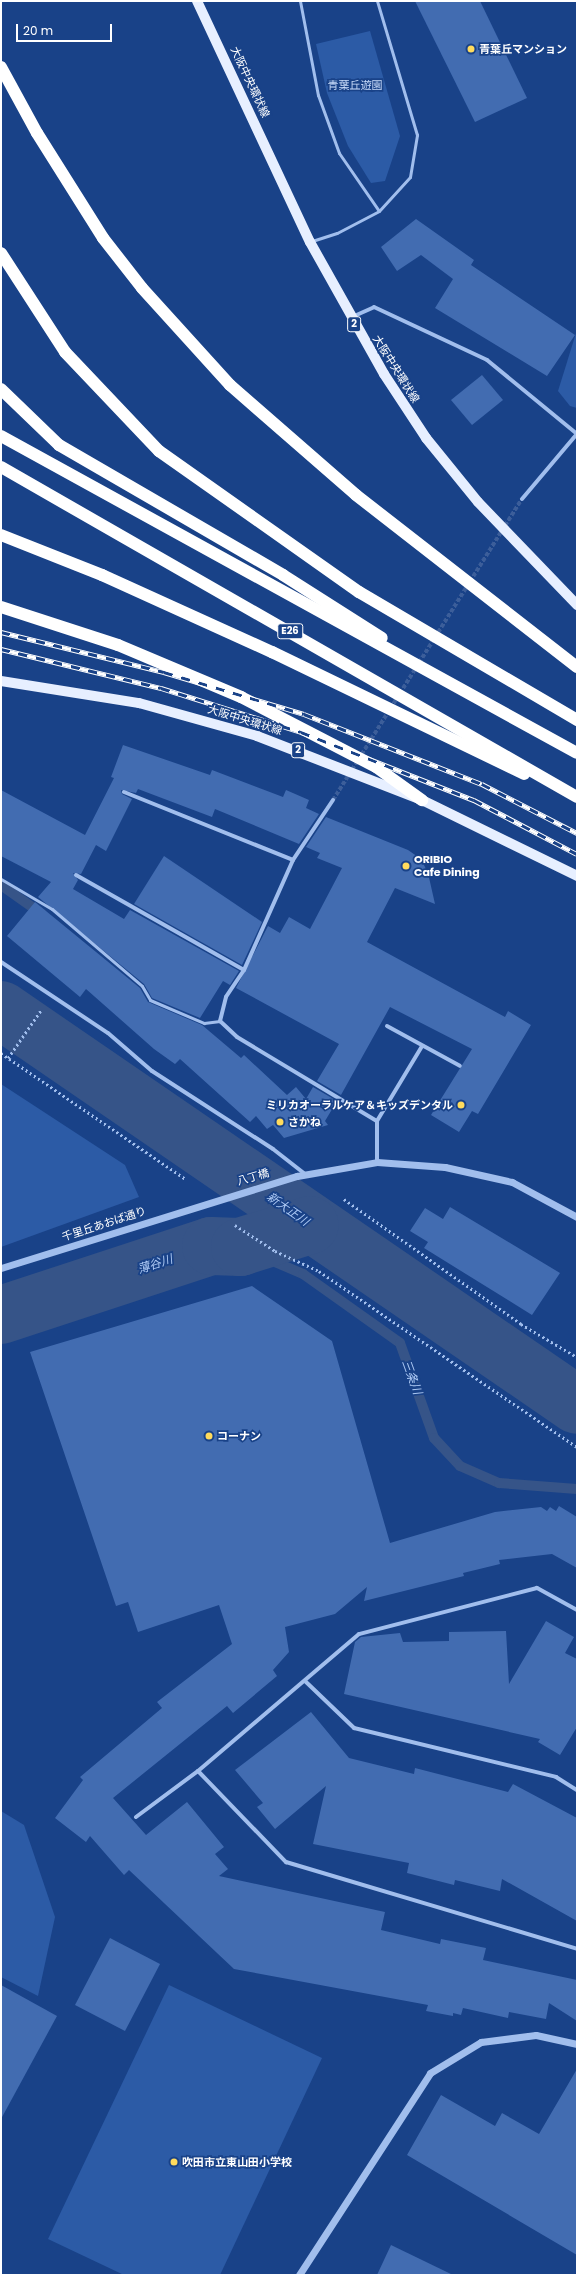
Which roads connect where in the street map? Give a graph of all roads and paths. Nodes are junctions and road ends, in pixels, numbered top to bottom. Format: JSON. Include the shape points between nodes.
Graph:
{"nodes":[{"id":1,"x":197,"y":1,"type":"edge"},
{"id":2,"x":300,"y":1,"type":"edge"},
{"id":3,"x":377,"y":1,"type":"edge"},
{"id":4,"x":1,"y":67,"type":"edge"},
{"id":5,"x":379,"y":211,"type":"junction"},
{"id":6,"x":310,"y":242,"type":"junction"},
{"id":7,"x":1,"y":253,"type":"edge"},
{"id":8,"x":350,"y":318,"type":"junction"},
{"id":9,"x":1,"y":389,"type":"edge"},
{"id":10,"x":577,"y":434,"type":"edge"},
{"id":11,"x":1,"y":436,"type":"edge"},
{"id":12,"x":1,"y":467,"type":"edge"},
{"id":13,"x":522,"y":499,"type":"tunnel mouth"},
{"id":14,"x":1,"y":535,"type":"edge"},
{"id":15,"x":1,"y":538,"type":"edge"},
{"id":16,"x":29,"y":545,"type":"junction"},
{"id":17,"x":577,"y":605,"type":"edge"},
{"id":18,"x":1,"y":607,"type":"edge"},
{"id":19,"x":577,"y":667,"type":"edge"},
{"id":20,"x":1,"y":681,"type":"edge"},
{"id":21,"x":481,"y":700,"type":"junction"},
{"id":22,"x":577,"y":720,"type":"edge"},
{"id":23,"x":577,"y":753,"type":"edge"},
{"id":24,"x":124,"y":792,"type":"dead end"},
{"id":25,"x":577,"y":797,"type":"edge"},
{"id":26,"x":333,"y":800,"type":"tunnel mouth"},
{"id":27,"x":422,"y":800,"type":"junction"},
{"id":28,"x":577,"y":800,"type":"edge"},
{"id":29,"x":293,"y":860,"type":"junction"},
{"id":30,"x":76,"y":875,"type":"dead end"},
{"id":31,"x":577,"y":876,"type":"edge"},
{"id":32,"x":1,"y":879,"type":"edge"},
{"id":33,"x":1,"y":962,"type":"edge"},
{"id":34,"x":244,"y":970,"type":"junction"},
{"id":35,"x":50,"y":996,"type":"junction"},
{"id":36,"x":220,"y":1021,"type":"junction"},
{"id":37,"x":387,"y":1026,"type":"dead end"},
{"id":38,"x":422,"y":1046,"type":"junction"},
{"id":39,"x":1,"y":1053,"type":"edge"},
{"id":40,"x":8,"y":1058,"type":"junction"},
{"id":41,"x":460,"y":1066,"type":"dead end"},
{"id":42,"x":377,"y":1121,"type":"junction"},
{"id":43,"x":377,"y":1162,"type":"junction"},
{"id":44,"x":306,"y":1175,"type":"junction"},
{"id":45,"x":186,"y":1179,"type":"dead end"},
{"id":46,"x":344,"y":1199,"type":"dead end"},
{"id":47,"x":214,"y":1200,"type":"joint"},
{"id":48,"x":577,"y":1217,"type":"edge"},
{"id":49,"x":234,"y":1225,"type":"dead end"},
{"id":50,"x":1,"y":1268,"type":"edge"},
{"id":51,"x":577,"y":1357,"type":"edge"},
{"id":52,"x":577,"y":1447,"type":"edge"},
{"id":53,"x":577,"y":1610,"type":"edge"},
{"id":54,"x":305,"y":1681,"type":"junction"},
{"id":55,"x":198,"y":1771,"type":"junction"},
{"id":56,"x":577,"y":1790,"type":"edge"},
{"id":57,"x":136,"y":1817,"type":"dead end"},
{"id":58,"x":577,"y":1949,"type":"edge"},
{"id":59,"x":577,"y":2044,"type":"edge"},
{"id":60,"x":299,"y":2275,"type":"edge"}],
"edges":[{"from":1,"to":6,"type":"main road","name":"大阪中央環状線","number":"2"},
{"from":2,"to":5,"type":"lane","via":[[318,95],[339,153]]},
{"from":3,"to":5,"type":"lane","via":[[417,135],[410,177]]},
{"from":4,"to":19,"type":"highway","via":[[37,133],[103,238],[199,353],[283,434],[350,490]]},
{"from":5,"to":6,"type":"lane","via":[[337,233]]},
{"from":6,"to":8,"type":"main road","name":"大阪中央環状線","number":"2"},
{"from":7,"to":22,"type":"highway","via":[[65,352],[159,451],[359,592]]},
{"from":8,"to":10,"type":"street","via":[[374,307],[487,360]]},
{"from":8,"to":17,"type":"main road","name":"大阪中央環状線","number":"2","via":[[426,438],[478,502]]},
{"from":9,"to":21,"type":"highway","via":[[59,445],[283,575]]},
{"from":10,"to":13,"type":"street"},
{"from":11,"to":21,"type":"highway"},
{"from":12,"to":25,"type":"highway","number":"E26"},
{"from":14,"to":16,"type":"highway"},
{"from":15,"to":16,"type":"highway"},
{"from":16,"to":28,"type":"highway","via":[[272,652]]},
{"from":18,"to":27,"type":"highway","via":[[118,645],[241,697],[376,767]]},
{"from":20,"to":27,"type":"main road","name":"大阪中央環状線","number":"2","via":[[139,703],[201,719],[313,755]]},
{"from":21,"to":23,"type":"highway"},
{"from":24,"to":29,"type":"street"},
{"from":26,"to":29,"type":"street"},
{"from":27,"to":31,"type":"main road","name":"大阪中央環状線","number":"2"},
{"from":29,"to":34,"type":"street"},
{"from":30,"to":34,"type":"street"},
{"from":32,"to":36,"type":"lane","via":[[52,909],[142,986],[150,1000],[204,1023]]},
{"from":33,"to":35,"type":"street"},
{"from":34,"to":36,"type":"street","via":[[226,997]]},
{"from":35,"to":40,"type":"path"},
{"from":35,"to":44,"type":"street","via":[[108,1033],[152,1071],[273,1149]]},
{"from":36,"to":42,"type":"street","via":[[237,1037]]},
{"from":37,"to":38,"type":"street"},
{"from":38,"to":41,"type":"street"},
{"from":38,"to":42,"type":"street"},
{"from":39,"to":40,"type":"path"},
{"from":40,"to":45,"type":"path"},
{"from":42,"to":43,"type":"street"},
{"from":43,"to":44,"type":"street"},
{"from":43,"to":48,"type":"street","via":[[445,1167],[512,1182]]},
{"from":44,"to":47,"type":"street","name":"八丁橋"},
{"from":46,"to":51,"type":"path","via":[[522,1324]]},
{"from":47,"to":50,"type":"street","name":"千里丘あおば通り"},
{"from":49,"to":52,"type":"path","via":[[275,1251],[319,1271]]},
{"from":53,"to":54,"type":"street","via":[[536,1588],[359,1634]]},
{"from":54,"to":55,"type":"street"},
{"from":54,"to":56,"type":"street","via":[[354,1728],[556,1776]]},
{"from":55,"to":57,"type":"street"},
{"from":55,"to":58,"type":"street","via":[[286,1862]]},
{"from":59,"to":60,"type":"street","via":[[536,2034],[481,2042],[430,2073]]}]}
